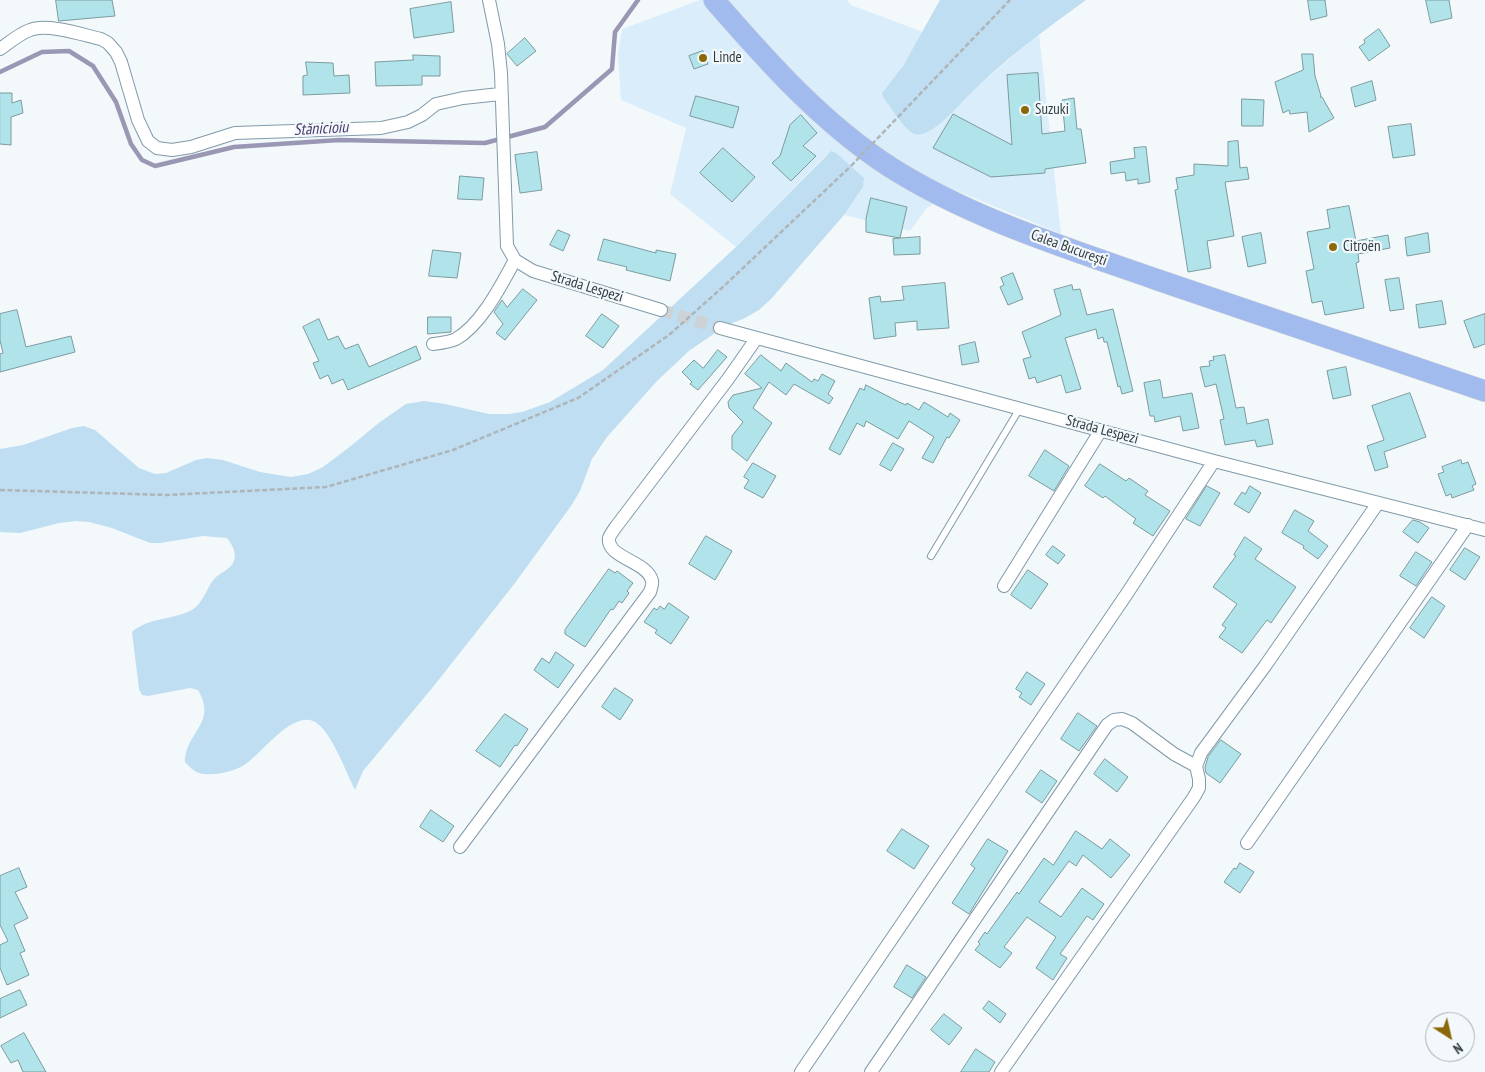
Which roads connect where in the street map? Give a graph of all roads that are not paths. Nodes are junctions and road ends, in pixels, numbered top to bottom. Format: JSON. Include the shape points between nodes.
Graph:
{"nodes":[{"id":1,"x":489,"y":0,"type":"edge"},
{"id":2,"x":714,"y":0,"type":"edge"},
{"id":3,"x":0,"y":49,"type":"edge"},
{"id":4,"x":500,"y":94,"type":"junction"},
{"id":5,"x":515,"y":260,"type":"junction"},
{"id":6,"x":660,"y":310,"type":"tunnel mouth"},
{"id":7,"x":720,"y":328,"type":"tunnel mouth"},
{"id":8,"x":756,"y":339,"type":"junction"},
{"id":9,"x":433,"y":344,"type":"dead end"},
{"id":10,"x":1485,"y":391,"type":"edge"},
{"id":11,"x":1020,"y":408,"type":"junction"},
{"id":12,"x":1101,"y":430,"type":"junction"},
{"id":13,"x":1214,"y":461,"type":"junction"},
{"id":14,"x":1378,"y":503,"type":"junction"},
{"id":15,"x":1468,"y":525,"type":"junction"},
{"id":16,"x":1485,"y":530,"type":"edge"},
{"id":17,"x":931,"y":556,"type":"dead end"},
{"id":18,"x":1004,"y":586,"type":"dead end"},
{"id":19,"x":1196,"y":766,"type":"junction"},
{"id":20,"x":1247,"y":843,"type":"dead end"},
{"id":21,"x":460,"y":846,"type":"dead end"},
{"id":22,"x":800,"y":1072,"type":"edge"},
{"id":23,"x":871,"y":1072,"type":"edge"},
{"id":24,"x":1001,"y":1072,"type":"edge"}],
"edges":[{"from":1,"to":4,"type":"street","via":[[498,44]]},
{"from":2,"to":10,"type":"highway","name":"Calea București","via":[[817,110],[874,156],[927,189],[1061,246]]},
{"from":3,"to":4,"type":"street","via":[[32,28],[51,28],[108,43],[116,52],[148,141],[158,148],[172,150],[235,133],[381,128],[408,122],[436,104]]},
{"from":4,"to":5,"type":"street","via":[[507,246]]},
{"from":5,"to":6,"type":"street","name":"Strada Lespezi","via":[[533,271]]},
{"from":5,"to":9,"type":"street","via":[[480,317],[454,340]]},
{"from":7,"to":8,"type":"street","name":"Strada Lespezi"},
{"from":8,"to":11,"type":"street","name":"Strada Lespezi"},
{"from":8,"to":21,"type":"street","via":[[609,538],[615,552],[650,574],[650,592]]},
{"from":11,"to":12,"type":"street","name":"Strada Lespezi"},
{"from":11,"to":17,"type":"lane"},
{"from":12,"to":13,"type":"street","name":"Strada Lespezi"},
{"from":12,"to":18,"type":"street"},
{"from":13,"to":14,"type":"street","name":"Strada Lespezi"},
{"from":13,"to":22,"type":"street"},
{"from":14,"to":15,"type":"street","name":"Strada Lespezi"},
{"from":14,"to":19,"type":"street","via":[[1201,753]]},
{"from":15,"to":16,"type":"street","name":"Strada Lespezi"},
{"from":15,"to":20,"type":"street"},
{"from":19,"to":23,"type":"street","via":[[1132,723],[1122,719],[1107,725]]},
{"from":19,"to":24,"type":"street","via":[[1199,788],[1194,797]]}]}
